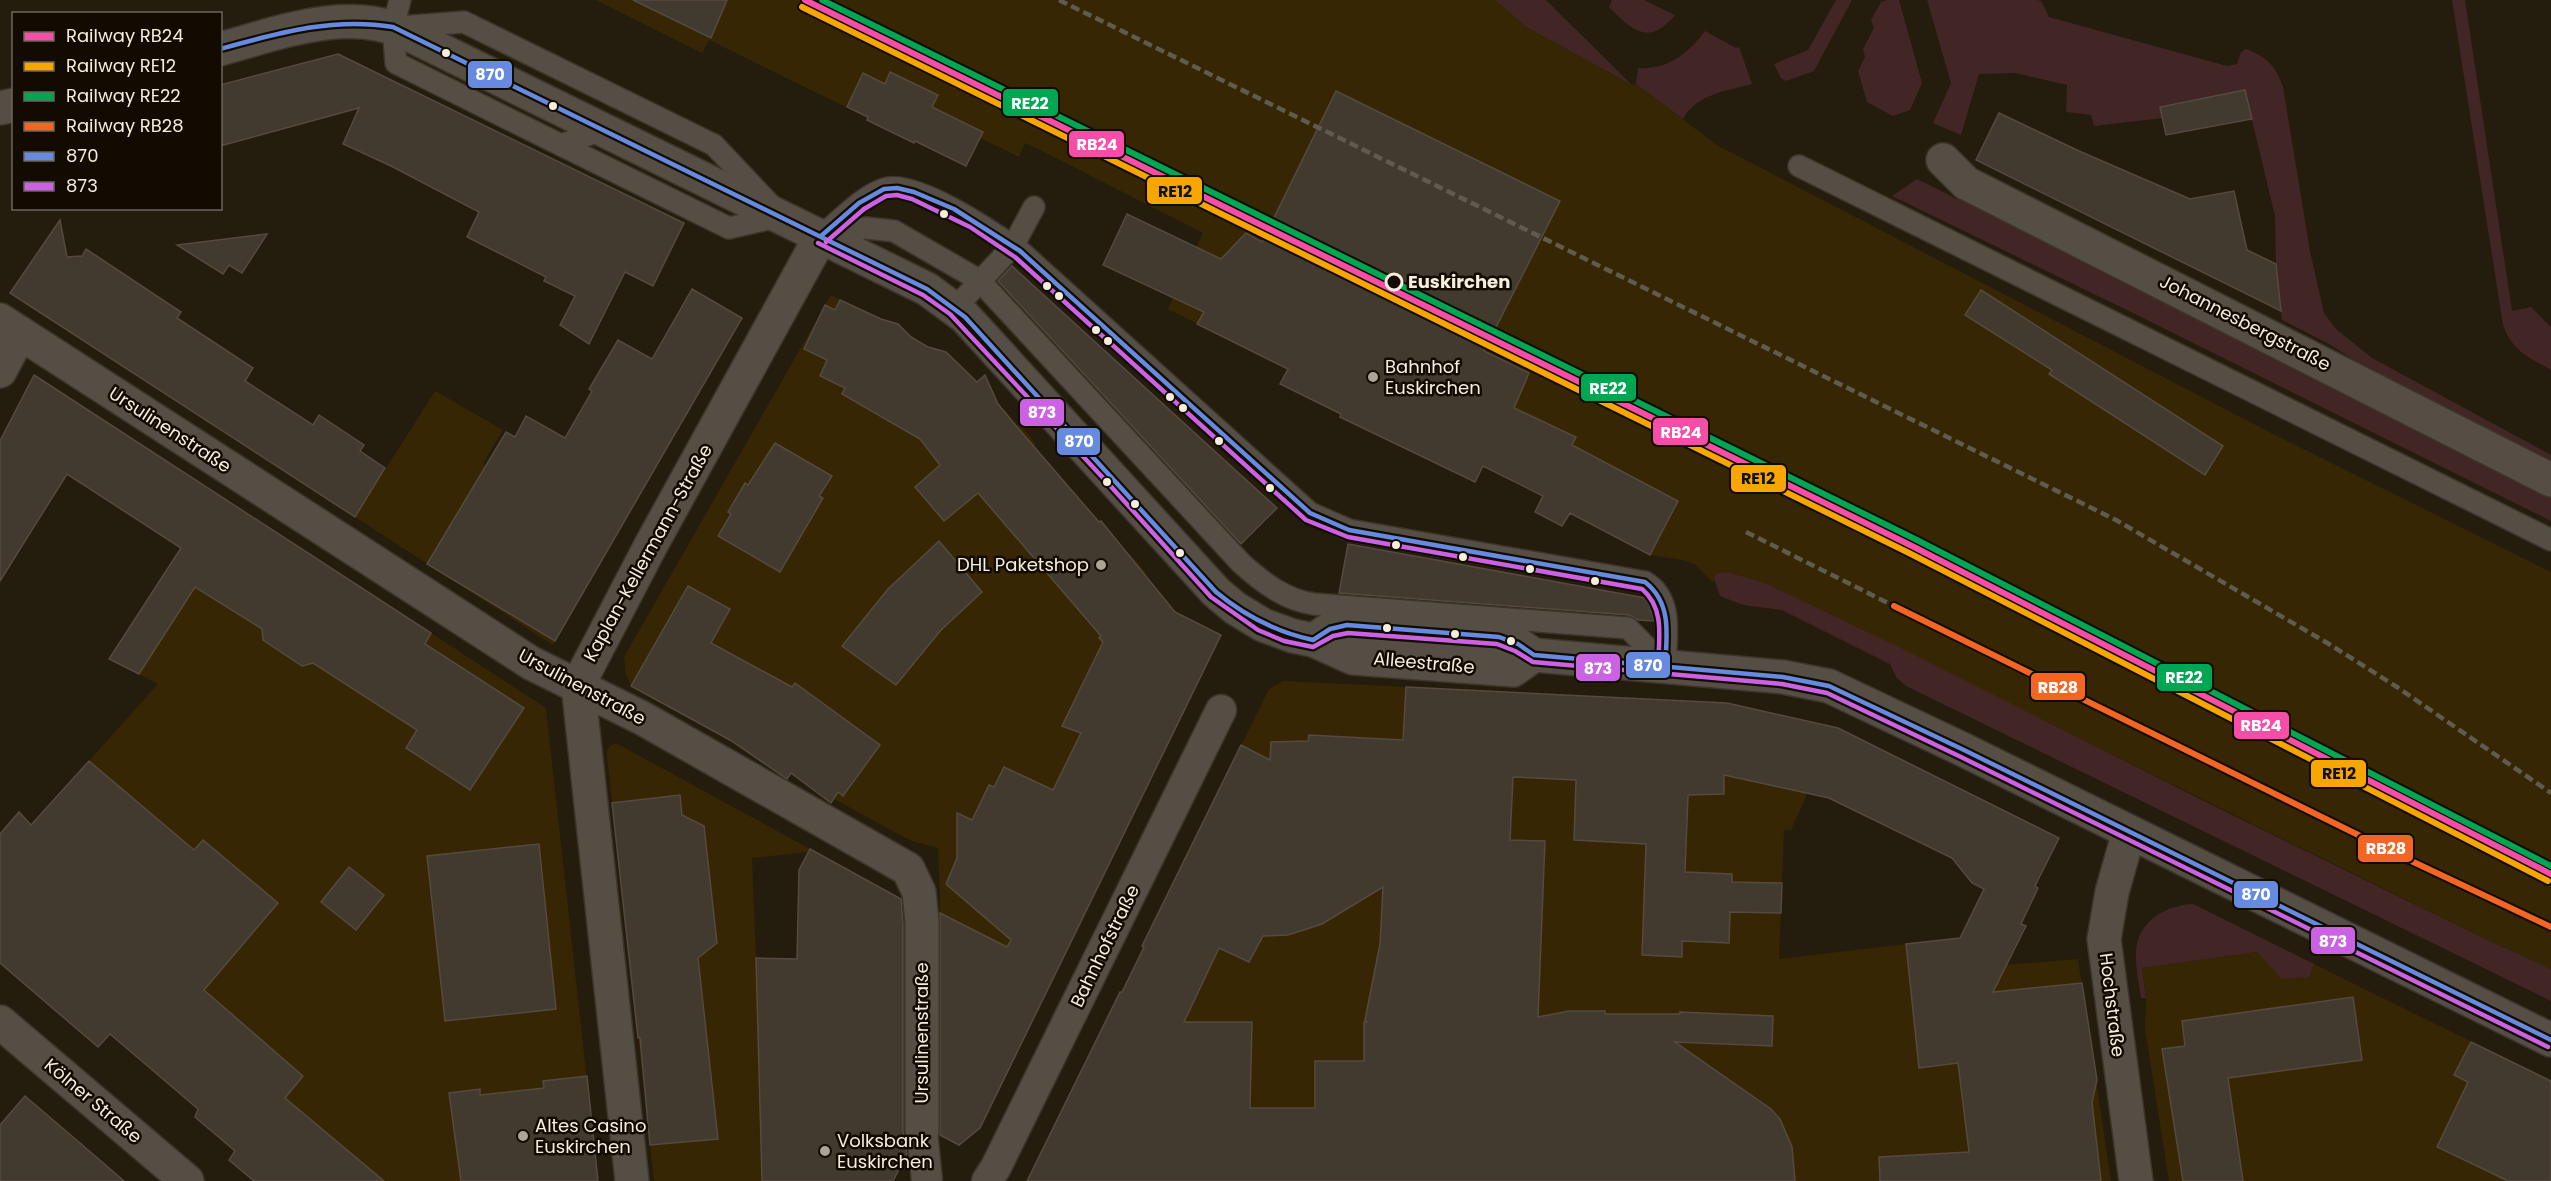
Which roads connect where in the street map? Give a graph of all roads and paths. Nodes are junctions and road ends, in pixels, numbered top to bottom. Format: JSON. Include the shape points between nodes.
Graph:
{"nodes":[{"id":1,"x":396,"y":14,"type":"edge"},
{"id":2,"x":222,"y":49,"type":"edge"},
{"id":3,"x":604,"y":129,"type":"junction"},
{"id":4,"x":561,"y":146,"type":"junction"},
{"id":5,"x":1943,"y":160,"type":"dead end"},
{"id":6,"x":1799,"y":166,"type":"dead end"},
{"id":7,"x":1034,"y":207,"type":"dead end"},
{"id":8,"x":781,"y":216,"type":"junction"},
{"id":9,"x":822,"y":236,"type":"junction"},
{"id":10,"x":1013,"y":246,"type":"junction"},
{"id":11,"x":980,"y":280,"type":"junction"},
{"id":12,"x":955,"y":308,"type":"junction"},
{"id":13,"x":10,"y":326,"type":"edge"},
{"id":14,"x":0,"y":371,"type":"edge"},
{"id":15,"x":2551,"y":480,"type":"edge"},
{"id":16,"x":2551,"y":540,"type":"edge"},
{"id":17,"x":1665,"y":666,"type":"junction"},
{"id":18,"x":578,"y":685,"type":"junction"},
{"id":19,"x":1221,"y":710,"type":"dead end"},
{"id":20,"x":2129,"y":832,"type":"junction"},
{"id":21,"x":0,"y":1022,"type":"edge"},
{"id":22,"x":2551,"y":1040,"type":"edge"},
{"id":23,"x":922,"y":1131,"type":"joint"},
{"id":24,"x":187,"y":1181,"type":"edge"},
{"id":25,"x":632,"y":1181,"type":"edge"},
{"id":26,"x":927,"y":1181,"type":"edge"},
{"id":27,"x":987,"y":1181,"type":"edge"},
{"id":28,"x":2136,"y":1181,"type":"edge"}],
"edges":[{"from":1,"to":2,"type":"street","name":"Alleestraße","via":[[331,22]]},
{"from":1,"to":3,"type":"street","name":"Alleestraße"},
{"from":1,"to":4,"type":"lane","via":[[396,63]]},
{"from":1,"to":8,"type":"lane","via":[[464,22],[714,145]]},
{"from":3,"to":4,"type":"lane"},
{"from":3,"to":8,"type":"street","name":"Alleestraße"},
{"from":4,"to":8,"type":"lane","via":[[729,228]]},
{"from":5,"to":15,"type":"street","name":"Johannesbergstraße","via":[[1966,183]]},
{"from":6,"to":16,"type":"lane"},
{"from":7,"to":10,"type":"lane"},
{"from":8,"to":9,"type":"street","name":"Alleestraße"},
{"from":9,"to":10,"type":"lane","via":[[870,196],[885,188],[899,187],[914,190],[976,222]]},
{"from":9,"to":11,"type":"lane","via":[[866,228],[894,231]]},
{"from":9,"to":12,"type":"street","name":"Alleestraße","via":[[927,289]]},
{"from":9,"to":18,"type":"street","name":"Kaplan-Kellermann-Straße"},
{"from":10,"to":11,"type":"lane"},
{"from":10,"to":17,"type":"lane","via":[[1310,513],[1349,530],[1645,582],[1658,592],[1666,612]]},
{"from":11,"to":12,"type":"lane"},
{"from":11,"to":17,"type":"lane","via":[[1241,563],[1278,592],[1314,604],[1628,628]]},
{"from":12,"to":17,"type":"street","name":"Alleestraße","via":[[1216,592],[1263,625],[1312,639],[1353,658],[1513,670],[1533,655]]},
{"from":13,"to":14,"type":"street"},
{"from":13,"to":18,"type":"street","name":"Ursulinenstraße","via":[[531,663]]},
{"from":17,"to":20,"type":"street","name":"Alleestraße","via":[[1783,677],[1829,686]]},
{"from":18,"to":23,"type":"street","name":"Ursulinenstraße","via":[[908,869],[919,892],[922,922]]},
{"from":18,"to":25,"type":"street","name":"Kaplan-Kellermann-Straße"},
{"from":19,"to":27,"type":"street","name":"Bahnhofstraße"},
{"from":20,"to":22,"type":"street","name":"Alleestraße"},
{"from":20,"to":28,"type":"street","name":"Hochstraße","via":[[2104,939]]},
{"from":21,"to":24,"type":"street","name":"Kölner Straße"},
{"from":23,"to":26,"type":"street","name":"Ursulinenstraße"}]}
